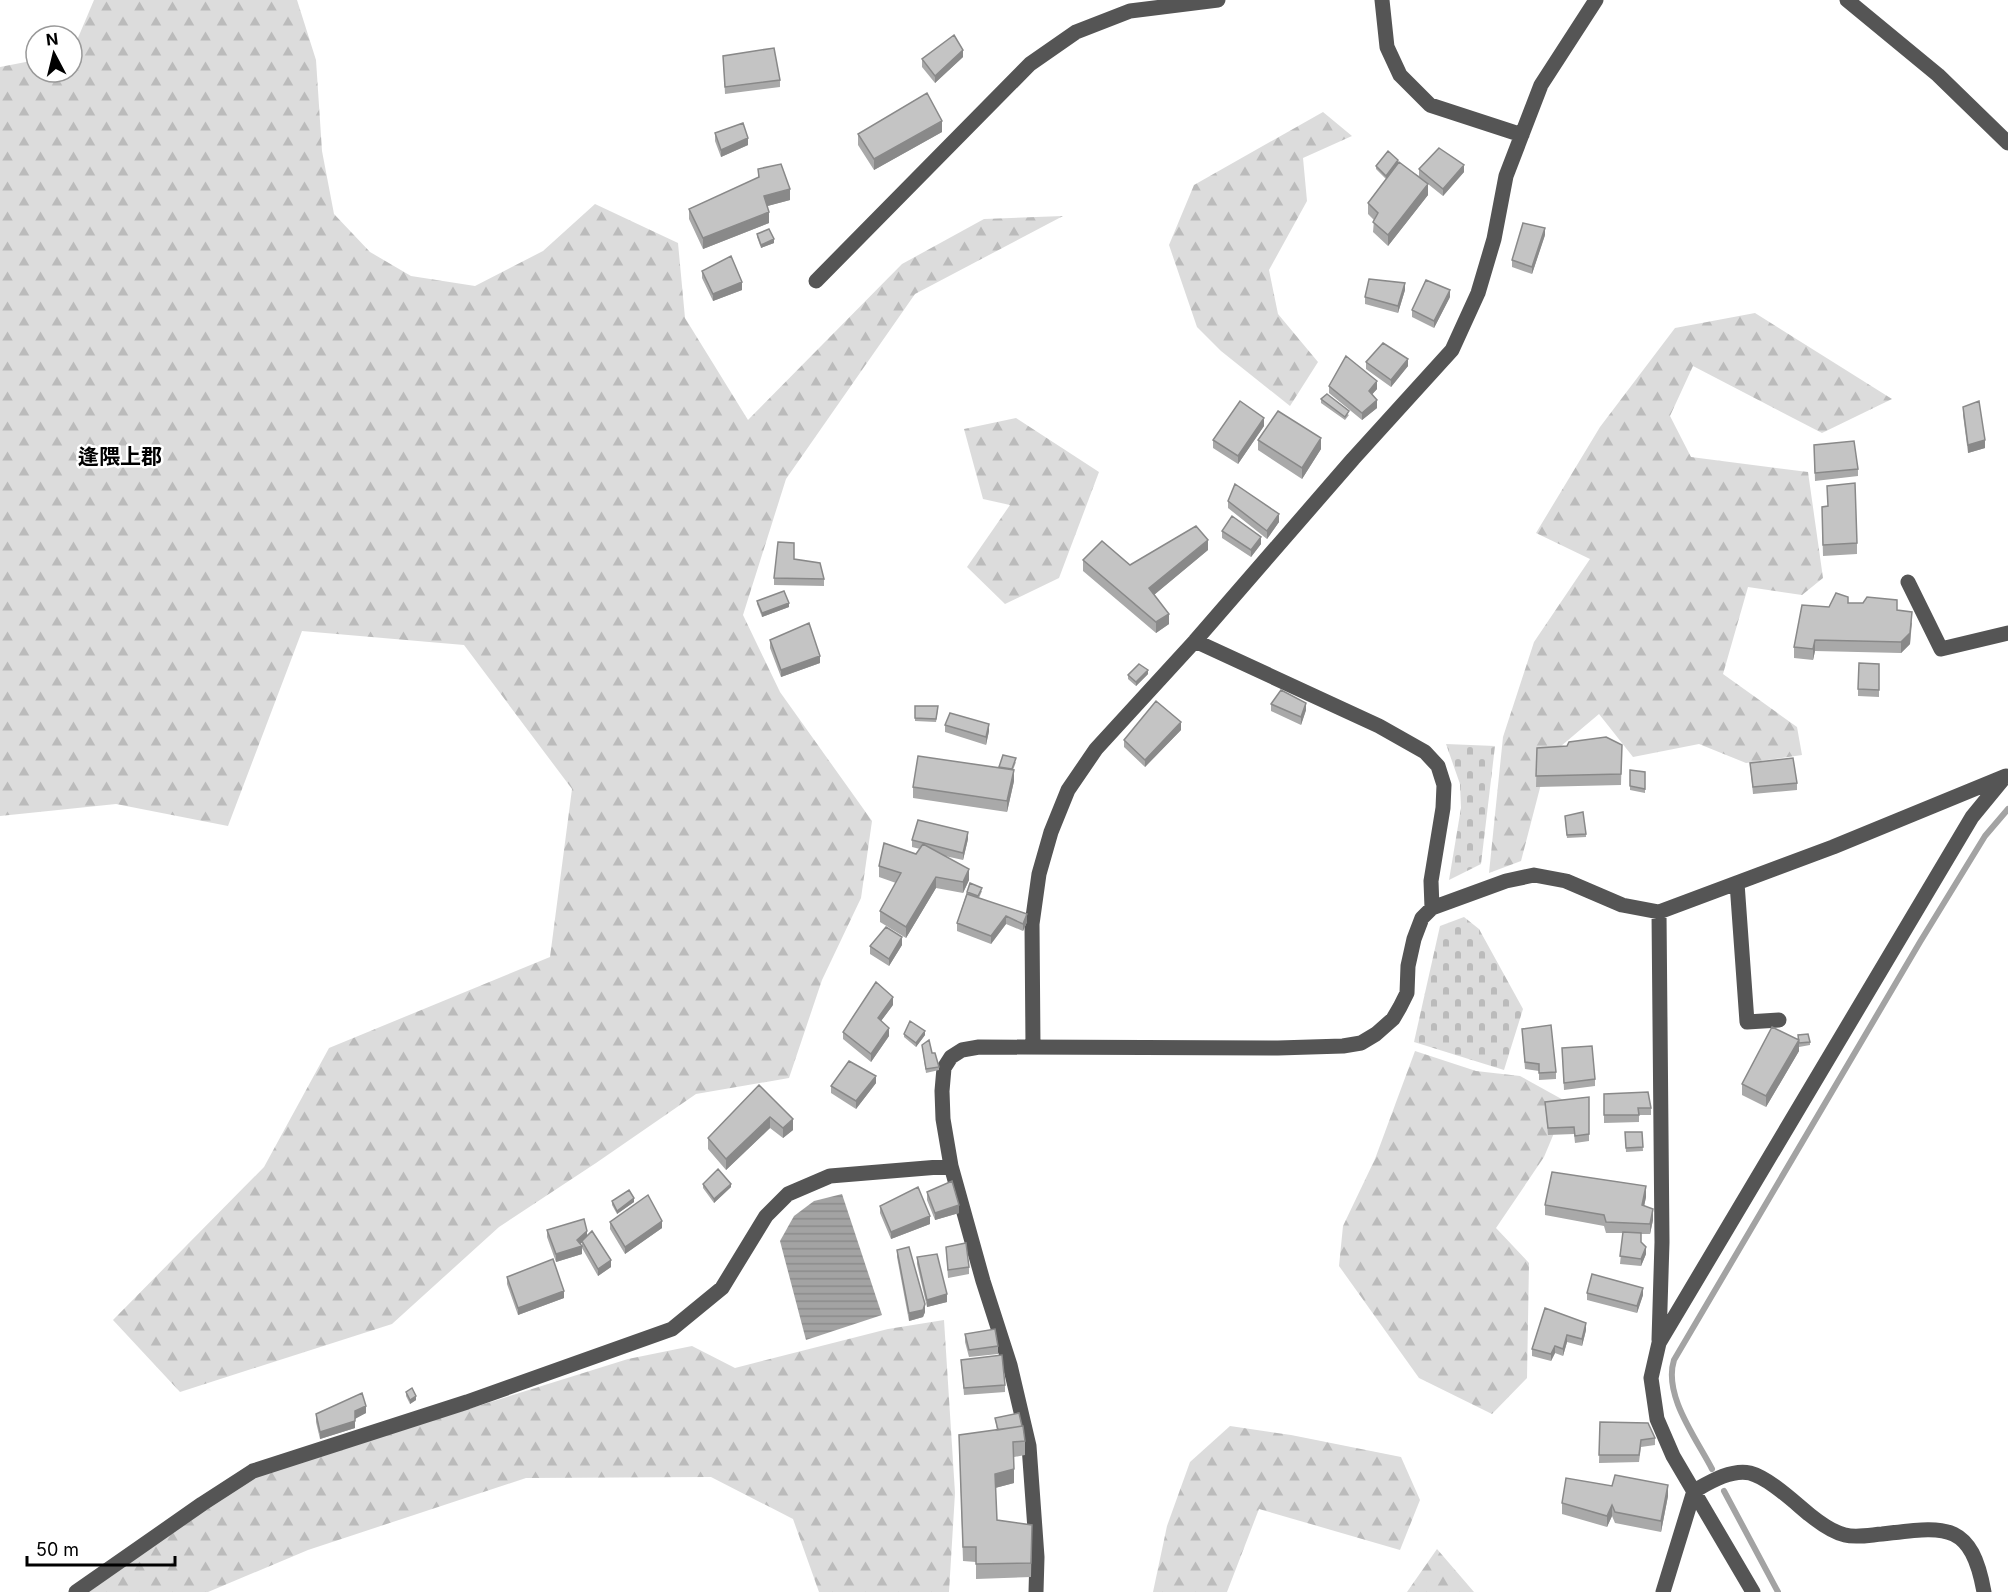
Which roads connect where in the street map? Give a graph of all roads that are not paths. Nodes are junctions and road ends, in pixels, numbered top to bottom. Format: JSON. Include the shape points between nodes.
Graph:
{"nodes":[{"id":1,"x":1218,"y":0,"type":"edge"},
{"id":2,"x":1382,"y":0,"type":"edge"},
{"id":3,"x":1596,"y":0,"type":"edge"},
{"id":4,"x":1847,"y":0,"type":"edge"},
{"id":5,"x":1522,"y":135,"type":"junction"},
{"id":6,"x":2008,"y":143,"type":"edge"},
{"id":7,"x":816,"y":281,"type":"dead end"},
{"id":8,"x":1908,"y":582,"type":"dead end"},
{"id":9,"x":2008,"y":633,"type":"edge"},
{"id":10,"x":1195,"y":641,"type":"junction"},
{"id":11,"x":2007,"y":775,"type":"edge"},
{"id":12,"x":1737,"y":883,"type":"junction"},
{"id":13,"x":1432,"y":908,"type":"junction"},
{"id":14,"x":1659,"y":912,"type":"junction"},
{"id":15,"x":1779,"y":1020,"type":"dead end"},
{"id":16,"x":1033,"y":1047,"type":"junction"},
{"id":17,"x":951,"y":1166,"type":"junction"},
{"id":18,"x":1659,"y":1342,"type":"junction"},
{"id":19,"x":1694,"y":1491,"type":"junction"},
{"id":20,"x":76,"y":1592,"type":"edge"},
{"id":21,"x":1036,"y":1592,"type":"edge"},
{"id":22,"x":1663,"y":1592,"type":"edge"},
{"id":23,"x":1754,"y":1592,"type":"edge"},
{"id":24,"x":1984,"y":1592,"type":"edge"}],
"edges":[{"from":1,"to":7,"type":"street","via":[[1130,11],[1076,32],[1029,64]]},
{"from":2,"to":5,"type":"street","via":[[1387,47],[1400,75],[1430,105]]},
{"from":3,"to":5,"type":"street","via":[[1541,85]]},
{"from":4,"to":6,"type":"street","via":[[1938,75]]},
{"from":5,"to":10,"type":"street","via":[[1506,176],[1478,293],[1452,350]]},
{"from":8,"to":9,"type":"street","via":[[1941,650]]},
{"from":10,"to":13,"type":"street","via":[[1379,726],[1425,752],[1438,766],[1443,808],[1431,881]]},
{"from":10,"to":16,"type":"street","via":[[1096,748],[1068,790],[1051,832],[1039,874],[1032,924]]},
{"from":11,"to":12,"type":"street"},
{"from":11,"to":18,"type":"street","via":[[1972,817]]},
{"from":12,"to":14,"type":"street"},
{"from":12,"to":15,"type":"street","via":[[1747,1022]]},
{"from":13,"to":14,"type":"street","via":[[1534,875],[1566,881],[1622,905]]},
{"from":13,"to":16,"type":"street","via":[[1422,918],[1414,939],[1407,993],[1400,1007],[1393,1019],[1361,1043],[1278,1048]]},
{"from":14,"to":18,"type":"street"},
{"from":16,"to":17,"type":"street","via":[[980,1047],[962,1050],[951,1057],[944,1068],[942,1091]]},
{"from":17,"to":20,"type":"street","via":[[830,1176],[788,1194],[766,1216],[722,1288],[672,1329],[467,1402],[253,1471]]},
{"from":17,"to":21,"type":"street","via":[[1010,1365],[1029,1446]]},
{"from":18,"to":19,"type":"street","via":[[1651,1378],[1657,1419]]},
{"from":19,"to":22,"type":"street"},
{"from":19,"to":23,"type":"street"},
{"from":19,"to":24,"type":"street","via":[[1734,1473],[1750,1473],[1825,1526],[1846,1535],[1944,1530],[1968,1543]]}]}
